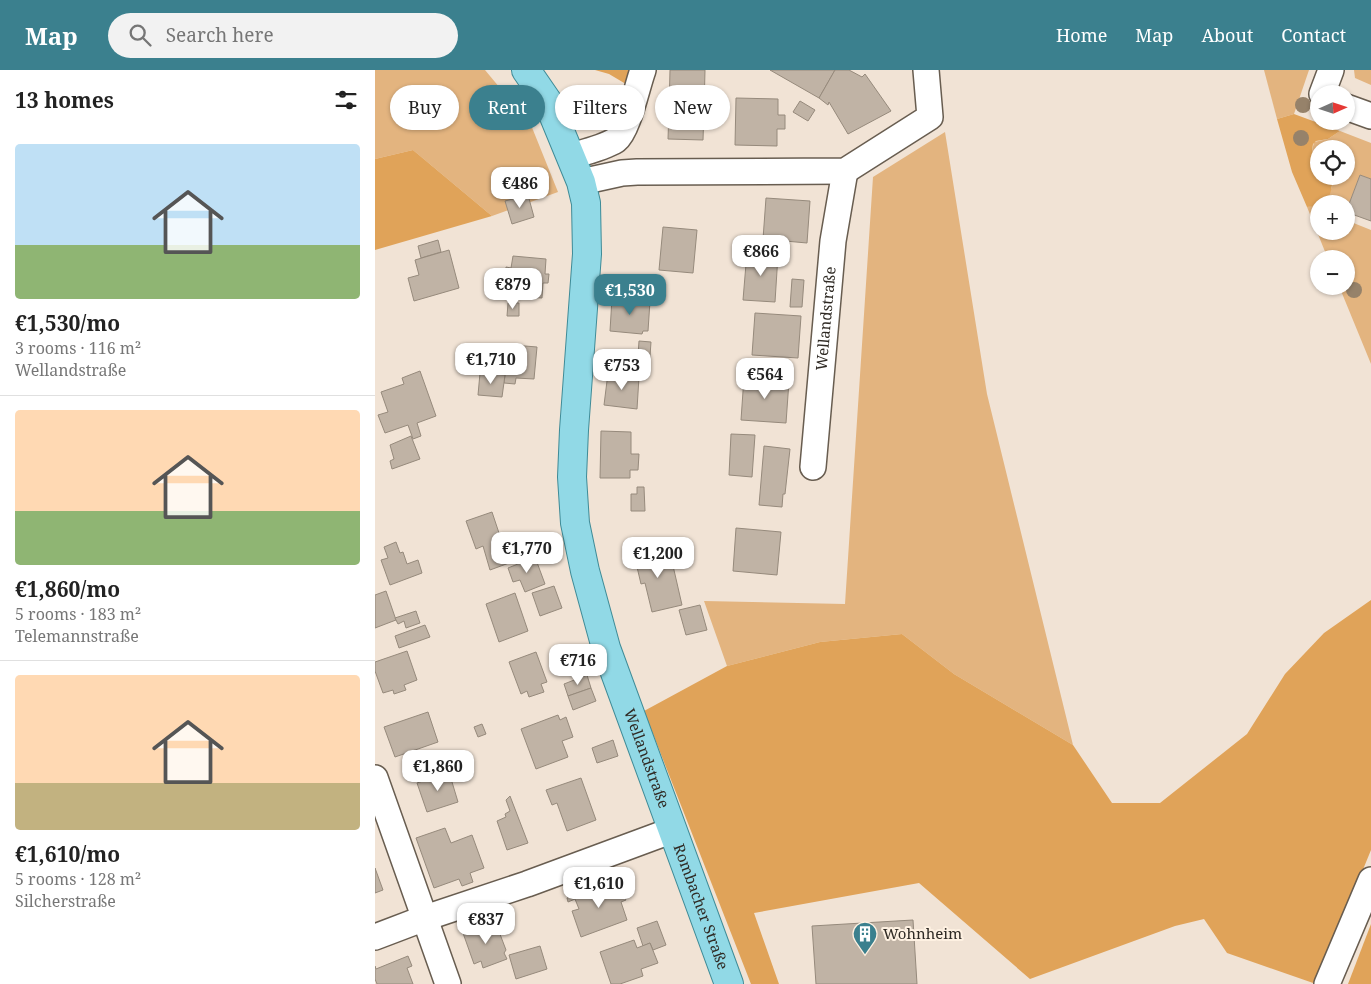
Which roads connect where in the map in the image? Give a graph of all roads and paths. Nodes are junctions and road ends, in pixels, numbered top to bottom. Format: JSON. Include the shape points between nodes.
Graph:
{"nodes":[{"id":1,"x":526,"y":70,"type":"edge"},
{"id":2,"x":643,"y":70,"type":"edge"},
{"id":3,"x":926,"y":70,"type":"edge"},
{"id":4,"x":1331,"y":70,"type":"edge"},
{"id":5,"x":1325,"y":85,"type":"edge"},
{"id":6,"x":1355,"y":110,"type":"edge"},
{"id":7,"x":1371,"y":116,"type":"edge"},
{"id":8,"x":617,"y":139,"type":"junction"},
{"id":9,"x":571,"y":156,"type":"junction"},
{"id":10,"x":845,"y":171,"type":"junction"},
{"id":11,"x":628,"y":172,"type":"junction"},
{"id":12,"x":581,"y":182,"type":"junction"},
{"id":13,"x":813,"y":467,"type":"dead end"},
{"id":14,"x":375,"y":778,"type":"edge"},
{"id":15,"x":673,"y":830,"type":"junction"},
{"id":16,"x":1371,"y":880,"type":"edge"},
{"id":17,"x":425,"y":918,"type":"junction"},
{"id":18,"x":375,"y":937,"type":"edge"},
{"id":19,"x":447,"y":984,"type":"edge"},
{"id":20,"x":729,"y":984,"type":"edge"},
{"id":21,"x":1327,"y":984,"type":"edge"}],
"edges":[{"from":1,"to":9,"type":"main road","name":"Wellandstraße","via":[[548,102]]},
{"from":2,"to":8,"type":"street","via":[[626,125]]},
{"from":3,"to":10,"type":"street","via":[[930,117]]},
{"from":4,"to":5,"type":"street"},
{"from":6,"to":7,"type":"street"},
{"from":8,"to":9,"type":"street"},
{"from":8,"to":11,"type":"street"},
{"from":9,"to":12,"type":"main road","name":"Wellandstraße"},
{"from":10,"to":11,"type":"street"},
{"from":10,"to":13,"type":"street","name":"Wellandstraße","via":[[833,240]]},
{"from":11,"to":12,"type":"street"},
{"from":12,"to":15,"type":"main road","name":"Wellandstraße","via":[[586,203],[587,254],[574,430],[572,477],[575,523],[606,648]]},
{"from":14,"to":17,"type":"street"},
{"from":15,"to":17,"type":"street"},
{"from":15,"to":20,"type":"main road","name":"Rombacher Straße"},
{"from":16,"to":21,"type":"street"},
{"from":17,"to":18,"type":"street"},
{"from":17,"to":19,"type":"street"}]}
